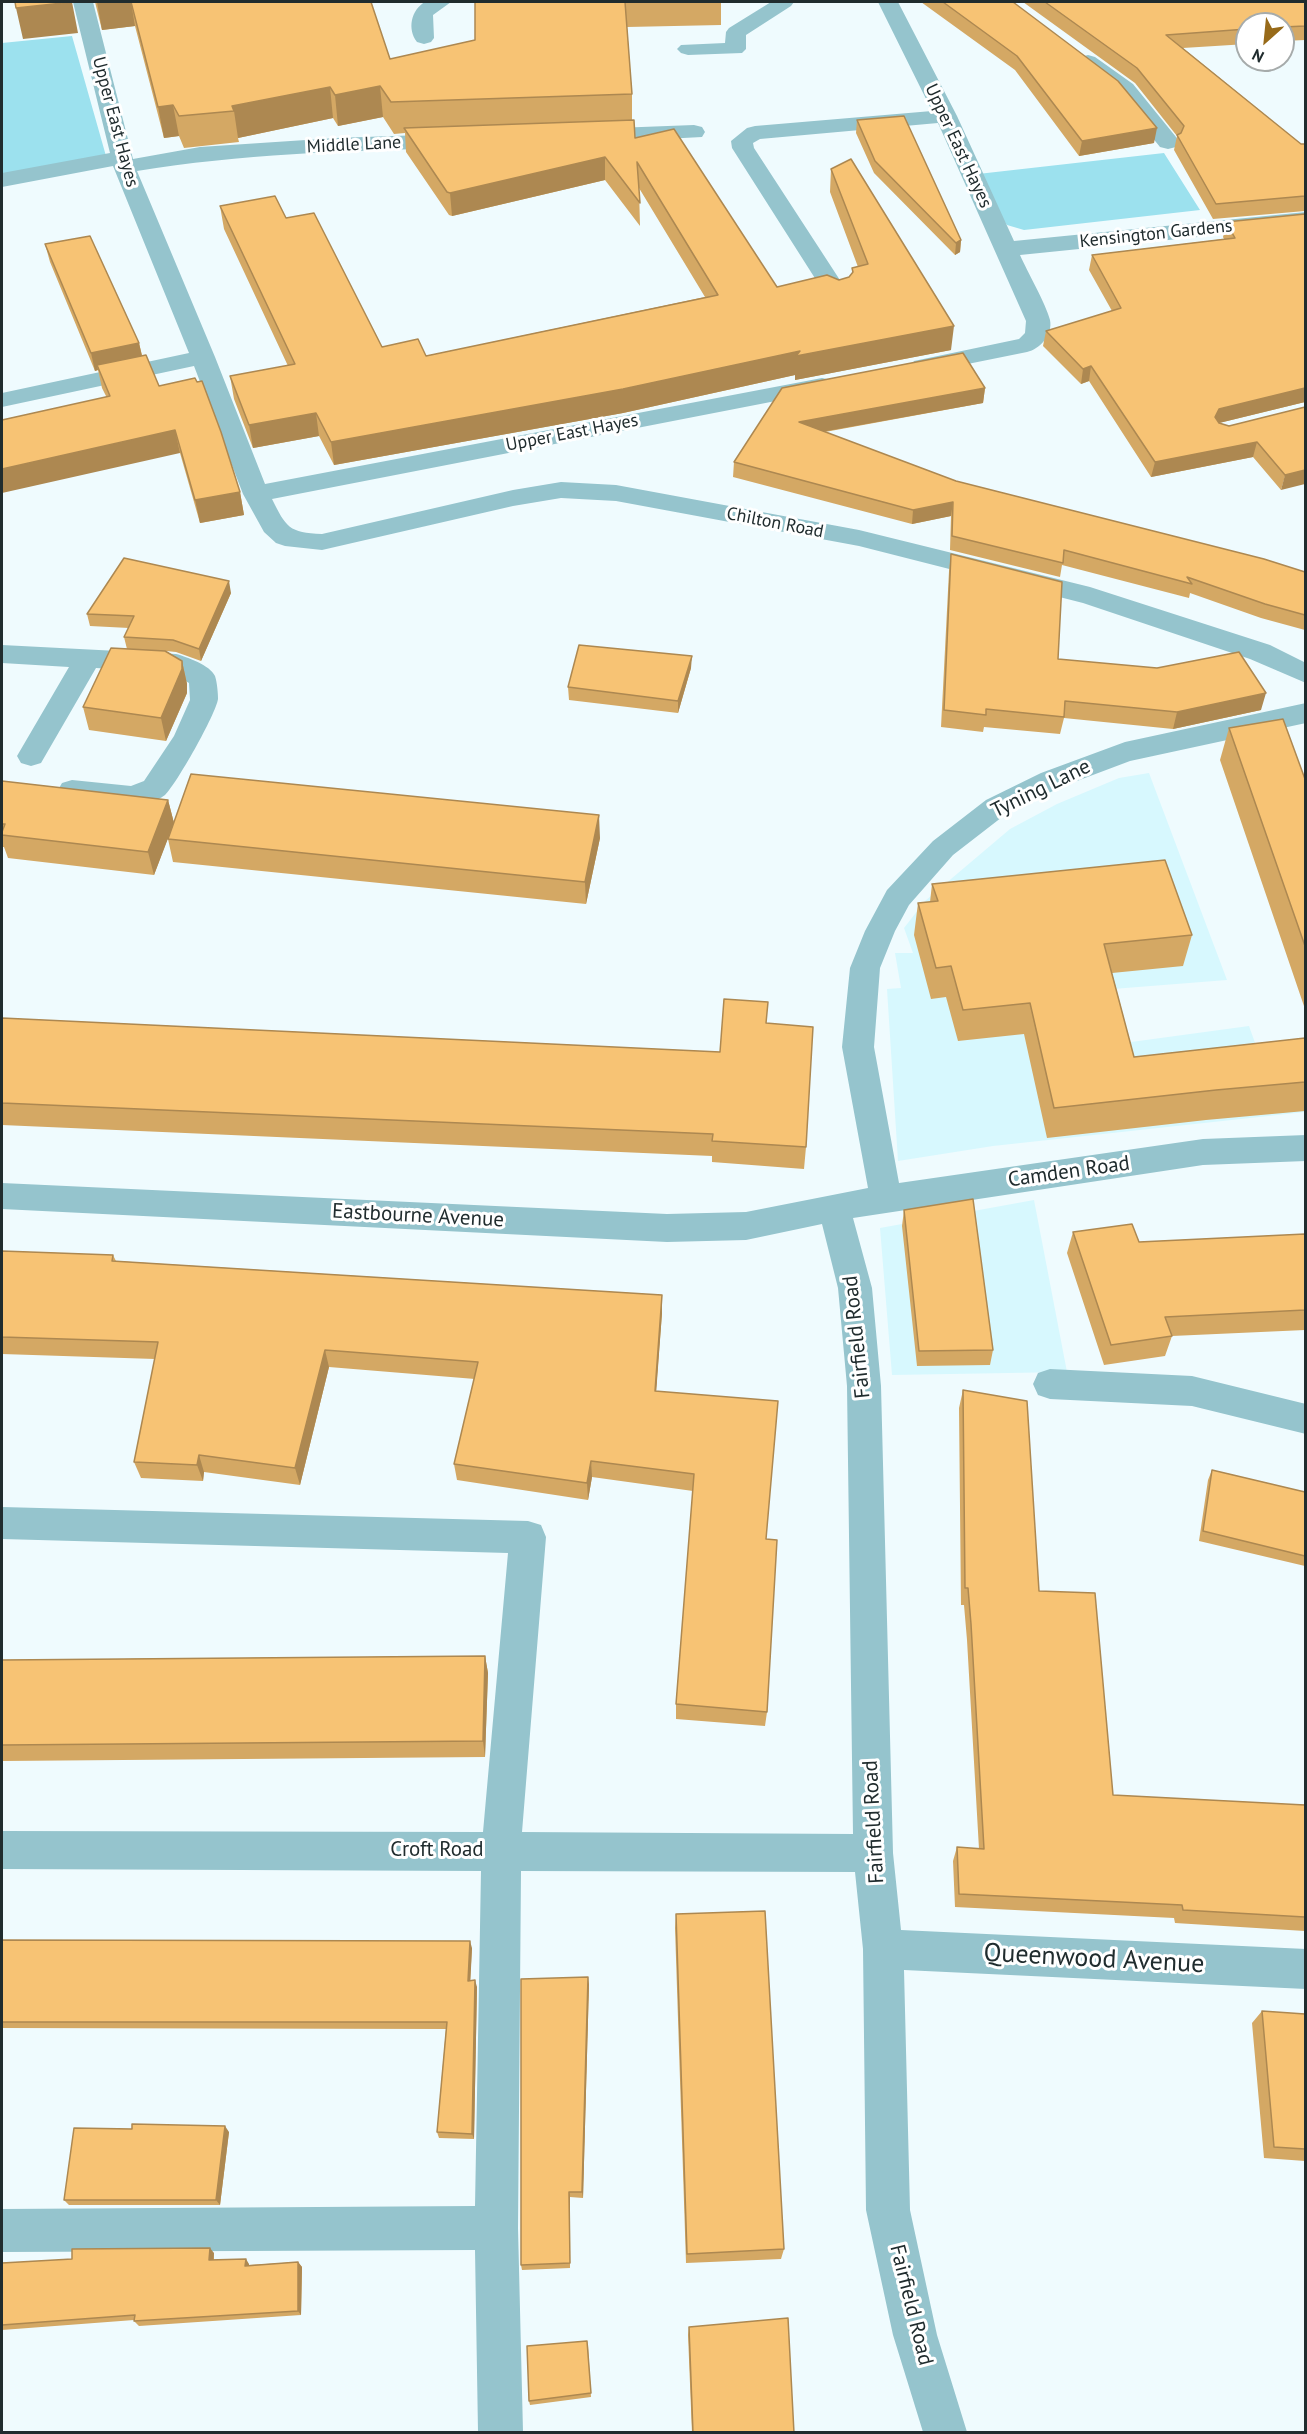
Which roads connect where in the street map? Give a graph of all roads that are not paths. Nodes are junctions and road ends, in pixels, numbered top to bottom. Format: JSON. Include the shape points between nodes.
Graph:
{"nodes":[{"id":1,"x":83,"y":2,"type":"edge"},
{"id":2,"x":441,"y":2,"type":"edge"},
{"id":3,"x":784,"y":2,"type":"edge"},
{"id":4,"x":888,"y":2,"type":"edge"},
{"id":5,"x":424,"y":38,"type":"dead end"},
{"id":6,"x":1070,"y":48,"type":"edge"},
{"id":7,"x":688,"y":49,"type":"dead end"},
{"id":8,"x":946,"y":116,"type":"junction"},
{"id":9,"x":694,"y":132,"type":"dead end"},
{"id":10,"x":563,"y":137,"type":"edge"},
{"id":11,"x":468,"y":140,"type":"edge"},
{"id":12,"x":1168,"y":142,"type":"dead end"},
{"id":13,"x":123,"y":162,"type":"junction"},
{"id":14,"x":2,"y":180,"type":"edge"},
{"id":15,"x":1305,"y":219,"type":"edge"},
{"id":16,"x":1006,"y":249,"type":"junction"},
{"id":17,"x":837,"y":294,"type":"edge"},
{"id":18,"x":203,"y":357,"type":"junction"},
{"id":19,"x":904,"y":369,"type":"edge"},
{"id":20,"x":845,"y":381,"type":"edge"},
{"id":21,"x":2,"y":400,"type":"edge"},
{"id":22,"x":256,"y":494,"type":"junction"},
{"id":23,"x":2,"y":654,"type":"edge"},
{"id":24,"x":88,"y":658,"type":"junction"},
{"id":25,"x":1305,"y":674,"type":"edge"},
{"id":26,"x":1305,"y":713,"type":"edge"},
{"id":27,"x":31,"y":756,"type":"dead end"},
{"id":28,"x":43,"y":787,"type":"edge"},
{"id":29,"x":1305,"y":1148,"type":"edge"},
{"id":30,"x":2,"y":1196,"type":"edge"},
{"id":31,"x":886,"y":1198,"type":"junction"},
{"id":32,"x":834,"y":1208,"type":"junction"},
{"id":33,"x":1050,"y":1384,"type":"dead end"},
{"id":34,"x":1305,"y":1419,"type":"edge"},
{"id":35,"x":2,"y":1523,"type":"edge"},
{"id":36,"x":2,"y":1850,"type":"edge"},
{"id":37,"x":501,"y":1850,"type":"junction"},
{"id":38,"x":873,"y":1852,"type":"junction"},
{"id":39,"x":883,"y":1949,"type":"junction"},
{"id":40,"x":1305,"y":1969,"type":"edge"},
{"id":41,"x":496,"y":2228,"type":"junction"},
{"id":42,"x":2,"y":2231,"type":"edge"},
{"id":43,"x":501,"y":2433,"type":"edge"},
{"id":44,"x":945,"y":2433,"type":"edge"}],
"edges":[{"from":1,"to":13,"type":"street","name":"Upper East Hayes"},
{"from":2,"to":5,"type":"street","via":[[426,9],[421,17]]},
{"from":3,"to":7,"type":"street","via":[[736,32],[735,49]]},
{"from":4,"to":8,"type":"street","name":"Upper East Hayes"},
{"from":6,"to":12,"type":"street","via":[[1125,88]]},
{"from":8,"to":16,"type":"street","name":"Upper East Hayes"},
{"from":8,"to":17,"type":"street","via":[[745,137],[741,144]]},
{"from":9,"to":10,"type":"street"},
{"from":11,"to":13,"type":"street","name":"Middle Lane","via":[[336,145]]},
{"from":13,"to":14,"type":"street","name":"Middle Lane"},
{"from":13,"to":18,"type":"street","name":"Upper East Hayes"},
{"from":15,"to":16,"type":"street","name":"Kensington Gardens"},
{"from":16,"to":19,"type":"street","name":"Upper East Hayes","via":[[1038,321],[1037,334],[1027,345]]},
{"from":18,"to":21,"type":"street"},
{"from":18,"to":22,"type":"street","name":"Upper East Hayes"},
{"from":20,"to":22,"type":"street","name":"Upper East Hayes"},
{"from":22,"to":25,"type":"street","name":"Chilton Road","via":[[276,531],[294,542],[321,542],[522,496],[561,490],[616,493],[859,538],[1090,596],[1260,652]]},
{"from":23,"to":24,"type":"street"},
{"from":24,"to":27,"type":"street"},
{"from":24,"to":28,"type":"street","via":[[176,663],[202,678],[204,700],[187,739],[154,788],[132,796]]},
{"from":26,"to":31,"type":"street","name":"Tyning Lane","via":[[1125,752],[1052,780],[996,807],[943,848],[898,898],[865,968],[858,1047]]},
{"from":29,"to":31,"type":"street","name":"Camden Road","via":[[1203,1152]]},
{"from":30,"to":32,"type":"street","name":"Eastbourne Avenue","via":[[667,1228],[746,1226]]},
{"from":31,"to":32,"type":"street","name":"Camden Road"},
{"from":32,"to":38,"type":"street","name":"Fairfield Road","via":[[855,1288],[864,1386]]},
{"from":33,"to":34,"type":"street","via":[[1192,1391]]},
{"from":35,"to":37,"type":"street","via":[[528,1537]]},
{"from":36,"to":37,"type":"street","name":"Croft Road"},
{"from":37,"to":38,"type":"street","name":"Croft Road"},
{"from":37,"to":41,"type":"street"},
{"from":38,"to":39,"type":"street","name":"Fairfield Road"},
{"from":39,"to":40,"type":"street","name":"Queenwood Avenue"},
{"from":39,"to":44,"type":"street","name":"Fairfield Road","via":[[888,2210],[915,2335]]},
{"from":41,"to":42,"type":"street"},
{"from":41,"to":43,"type":"street"}]}
